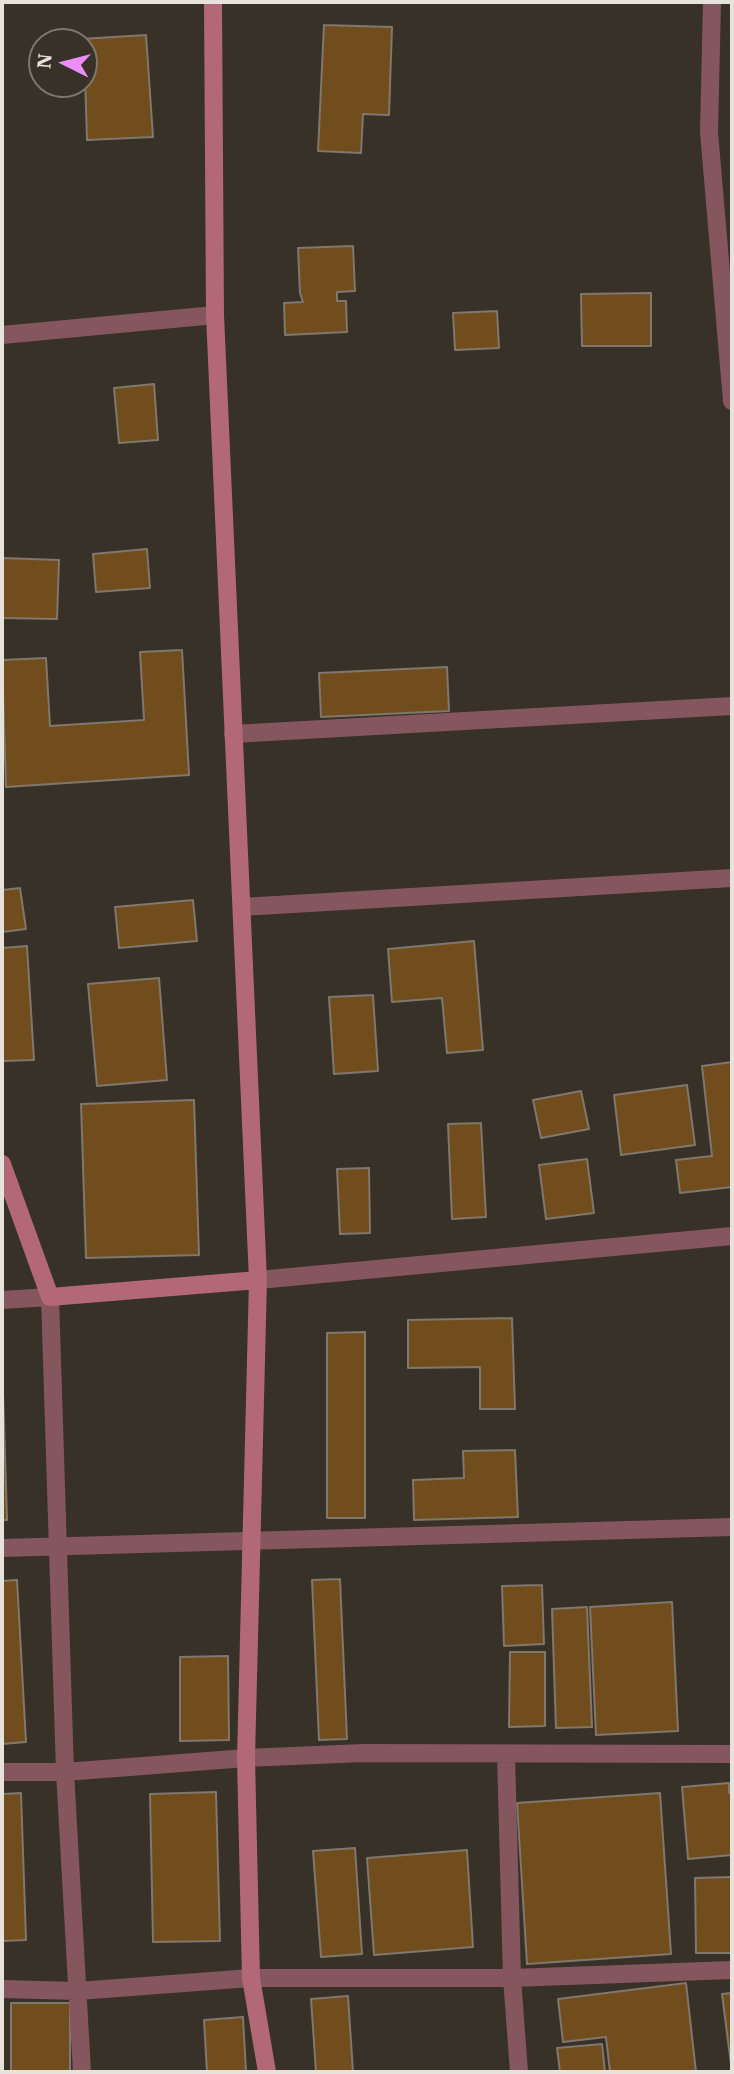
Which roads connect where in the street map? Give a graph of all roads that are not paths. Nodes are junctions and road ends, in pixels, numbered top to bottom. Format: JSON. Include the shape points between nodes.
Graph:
{"nodes":[{"id":1,"x":213,"y":2,"type":"edge"},
{"id":2,"x":712,"y":2,"type":"edge"},
{"id":3,"x":215,"y":315,"type":"junction"},
{"id":4,"x":2,"y":335,"type":"edge"},
{"id":5,"x":732,"y":401,"type":"edge"},
{"id":6,"x":732,"y":706,"type":"edge"},
{"id":7,"x":233,"y":734,"type":"junction"},
{"id":8,"x":732,"y":878,"type":"edge"},
{"id":9,"x":242,"y":907,"type":"junction"},
{"id":10,"x":2,"y":1164,"type":"edge"},
{"id":11,"x":732,"y":1236,"type":"edge"},
{"id":12,"x":258,"y":1280,"type":"junction"},
{"id":13,"x":50,"y":1297,"type":"junction"},
{"id":14,"x":2,"y":1300,"type":"edge"},
{"id":15,"x":732,"y":1527,"type":"edge"},
{"id":16,"x":251,"y":1542,"type":"junction"},
{"id":17,"x":60,"y":1546,"type":"junction"},
{"id":18,"x":2,"y":1548,"type":"edge"},
{"id":19,"x":732,"y":1754,"type":"edge"},
{"id":20,"x":506,"y":1755,"type":"junction"},
{"id":21,"x":246,"y":1758,"type":"junction"},
{"id":22,"x":2,"y":1772,"type":"edge"},
{"id":23,"x":65,"y":1772,"type":"junction"},
{"id":24,"x":732,"y":1970,"type":"edge"},
{"id":25,"x":251,"y":1978,"type":"junction"},
{"id":26,"x":512,"y":1978,"type":"junction"},
{"id":27,"x":2,"y":1989,"type":"edge"},
{"id":28,"x":78,"y":1991,"type":"junction"},
{"id":29,"x":82,"y":2072,"type":"edge"},
{"id":30,"x":267,"y":2072,"type":"edge"},
{"id":31,"x":519,"y":2072,"type":"edge"}],
"edges":[{"from":1,"to":3,"type":"street"},
{"from":2,"to":5,"type":"street","via":[[709,132]]},
{"from":3,"to":4,"type":"street"},
{"from":3,"to":7,"type":"street"},
{"from":6,"to":7,"type":"street"},
{"from":7,"to":9,"type":"street"},
{"from":8,"to":9,"type":"street"},
{"from":9,"to":12,"type":"street"},
{"from":10,"to":13,"type":"street"},
{"from":11,"to":12,"type":"street"},
{"from":12,"to":13,"type":"street"},
{"from":12,"to":16,"type":"street"},
{"from":13,"to":14,"type":"street"},
{"from":13,"to":17,"type":"street"},
{"from":15,"to":16,"type":"street"},
{"from":16,"to":17,"type":"street"},
{"from":16,"to":21,"type":"street"},
{"from":17,"to":18,"type":"street"},
{"from":17,"to":23,"type":"street"},
{"from":19,"to":20,"type":"street"},
{"from":20,"to":21,"type":"street","via":[[363,1753]]},
{"from":20,"to":26,"type":"street"},
{"from":21,"to":23,"type":"street"},
{"from":21,"to":25,"type":"street"},
{"from":22,"to":23,"type":"street"},
{"from":23,"to":28,"type":"street"},
{"from":24,"to":26,"type":"street"},
{"from":25,"to":26,"type":"street"},
{"from":25,"to":28,"type":"street"},
{"from":25,"to":30,"type":"street"},
{"from":26,"to":31,"type":"street"},
{"from":27,"to":28,"type":"street"},
{"from":28,"to":29,"type":"street"}]}
